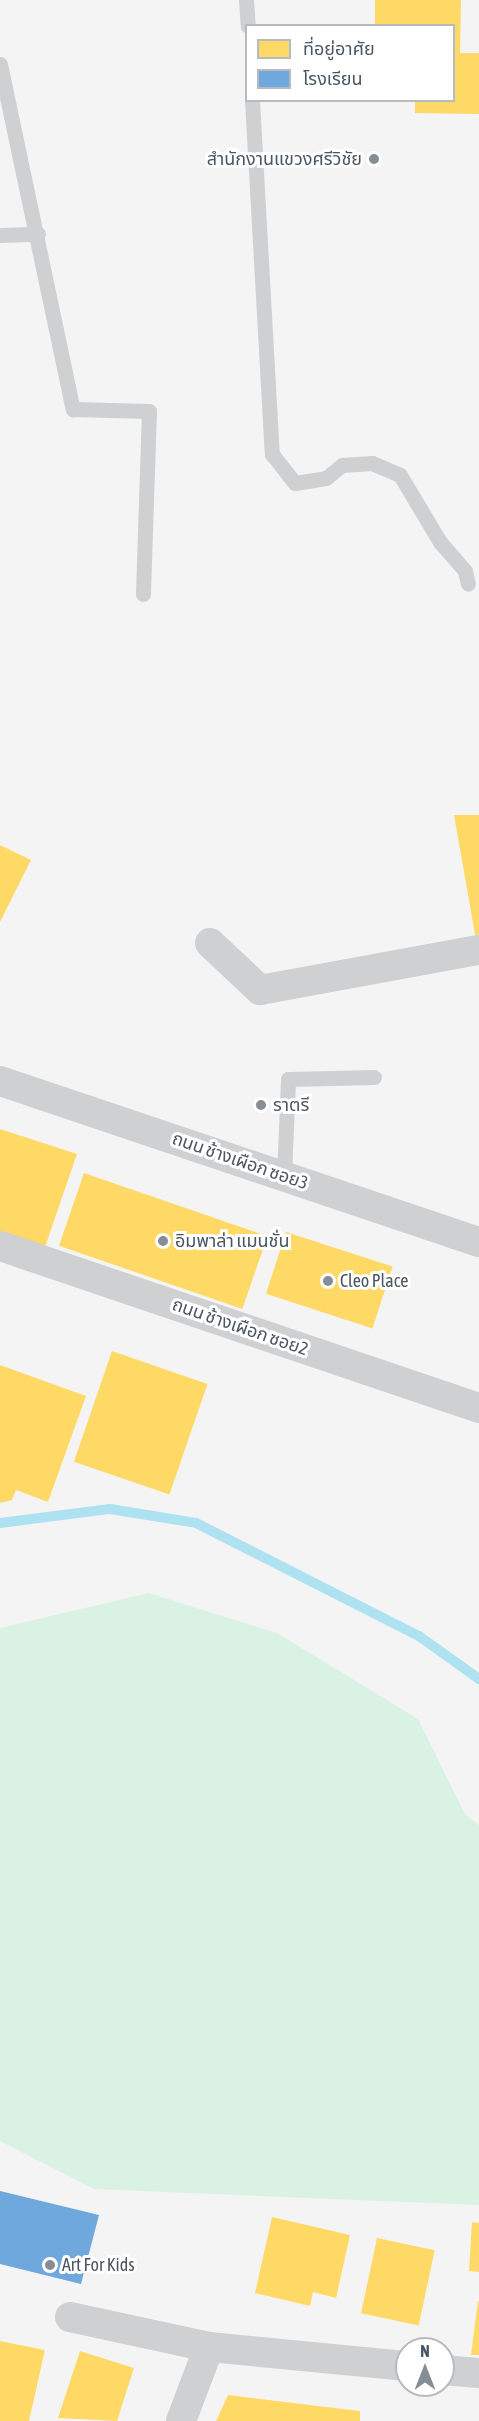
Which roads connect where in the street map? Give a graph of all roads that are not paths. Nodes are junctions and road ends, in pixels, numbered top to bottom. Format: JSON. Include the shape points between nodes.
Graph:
{"nodes":[{"id":1,"x":246,"y":0,"type":"edge"},
{"id":2,"x":248,"y":24,"type":"edge"},
{"id":3,"x":0,"y":64,"type":"edge"},
{"id":4,"x":252,"y":102,"type":"edge"},
{"id":5,"x":38,"y":234,"type":"junction"},
{"id":6,"x":0,"y":235,"type":"edge"},
{"id":7,"x":468,"y":585,"type":"dead end"},
{"id":8,"x":144,"y":594,"type":"dead end"},
{"id":9,"x":210,"y":943,"type":"dead end"},
{"id":10,"x":479,"y":950,"type":"edge"},
{"id":11,"x":374,"y":1077,"type":"dead end"},
{"id":12,"x":0,"y":1081,"type":"edge"},
{"id":13,"x":284,"y":1176,"type":"junction"},
{"id":14,"x":479,"y":1242,"type":"edge"},
{"id":15,"x":0,"y":1246,"type":"edge"},
{"id":16,"x":479,"y":1408,"type":"edge"},
{"id":17,"x":70,"y":2317,"type":"dead end"},
{"id":18,"x":208,"y":2347,"type":"junction"},
{"id":19,"x":395,"y":2365,"type":"edge"},
{"id":20,"x":455,"y":2371,"type":"edge"},
{"id":21,"x":479,"y":2373,"type":"edge"},
{"id":22,"x":181,"y":2421,"type":"edge"}],
"edges":[{"from":1,"to":2,"type":"lane"},
{"from":3,"to":5,"type":"lane"},
{"from":4,"to":7,"type":"lane","via":[[272,454],[296,483],[326,478],[342,465],[372,463],[399,475],[440,542],[465,572]]},
{"from":5,"to":6,"type":"lane"},
{"from":5,"to":8,"type":"lane","via":[[73,409],[149,411]]},
{"from":9,"to":10,"type":"street","via":[[260,990]]},
{"from":11,"to":13,"type":"lane","via":[[288,1079]]},
{"from":12,"to":13,"type":"street","name":"ถนน ช้างเผือก ซอย3"},
{"from":13,"to":14,"type":"street","name":"ถนน ช้างเผือก ซอย3"},
{"from":15,"to":16,"type":"street","name":"ถนน ช้างเผือก ซอย2"},
{"from":17,"to":18,"type":"street"},
{"from":18,"to":19,"type":"street"},
{"from":18,"to":22,"type":"street"},
{"from":20,"to":21,"type":"street"}]}
